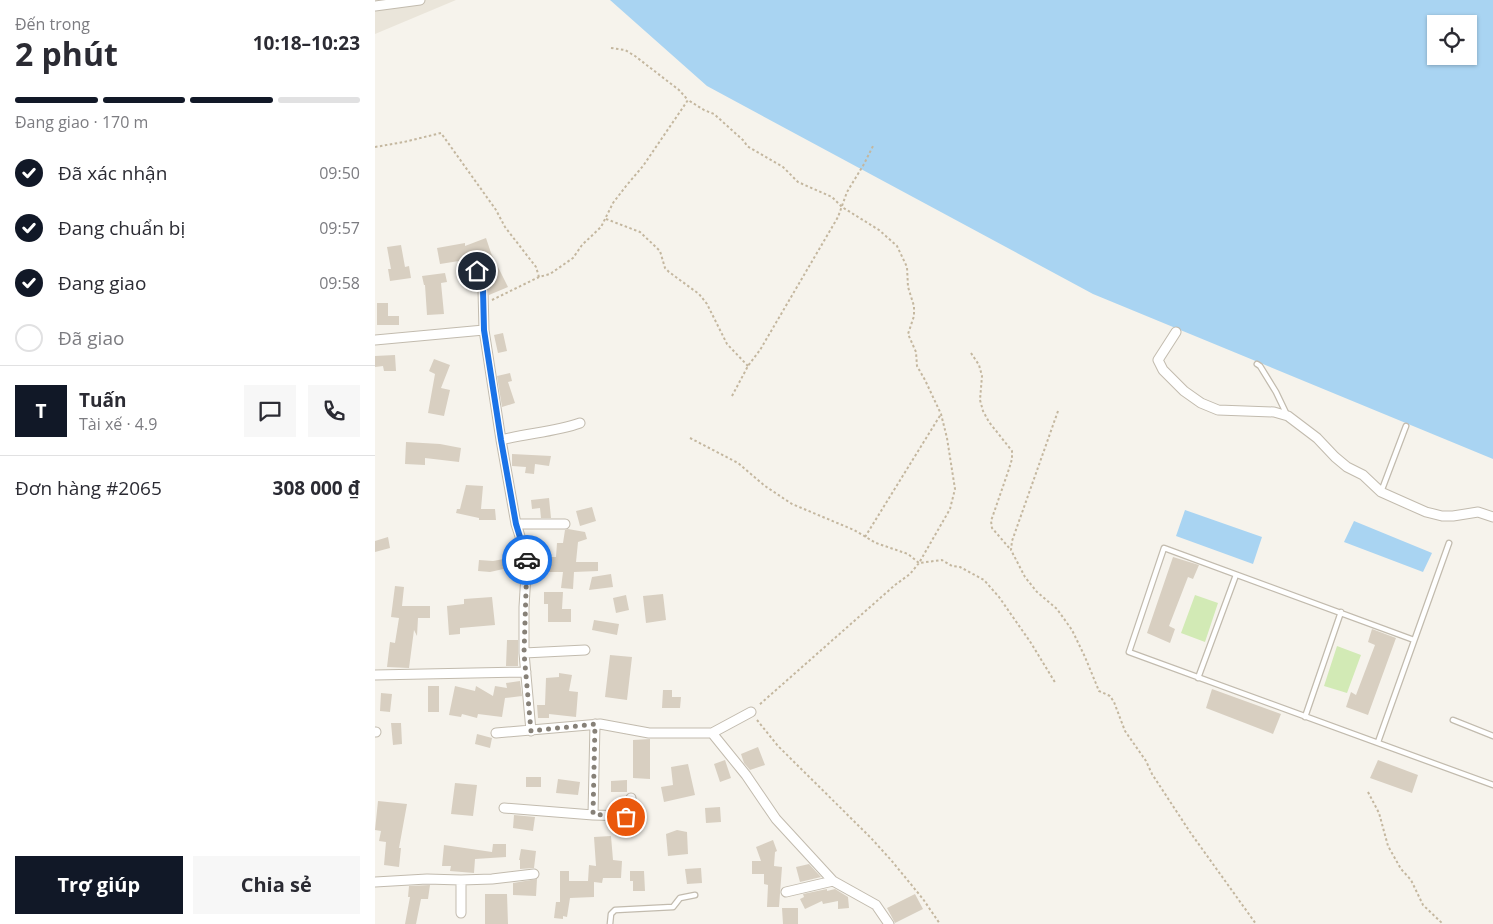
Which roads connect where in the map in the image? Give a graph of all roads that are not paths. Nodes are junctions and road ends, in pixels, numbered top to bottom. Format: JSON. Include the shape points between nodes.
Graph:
{"nodes":[{"id":1,"x":420,"y":0,"type":"edge"},
{"id":2,"x":375,"y":6,"type":"edge"},
{"id":3,"x":477,"y":271,"type":"dead end"},
{"id":4,"x":484,"y":330,"type":"junction"},
{"id":5,"x":1176,"y":332,"type":"dead end"},
{"id":6,"x":375,"y":340,"type":"edge"},
{"id":7,"x":1257,"y":364,"type":"dead end"},
{"id":8,"x":1288,"y":416,"type":"junction"},
{"id":9,"x":581,"y":423,"type":"dead end"},
{"id":10,"x":1406,"y":426,"type":"dead end"},
{"id":11,"x":501,"y":440,"type":"junction"},
{"id":12,"x":1381,"y":492,"type":"junction"},
{"id":13,"x":1493,"y":517,"type":"edge"},
{"id":14,"x":516,"y":524,"type":"junction"},
{"id":15,"x":565,"y":524,"type":"dead end"},
{"id":16,"x":1449,"y":543,"type":"dead end"},
{"id":17,"x":1237,"y":575,"type":"junction"},
{"id":18,"x":1341,"y":612,"type":"junction"},
{"id":19,"x":1414,"y":640,"type":"junction"},
{"id":20,"x":585,"y":650,"type":"dead end"},
{"id":21,"x":524,"y":653,"type":"junction"},
{"id":22,"x":525,"y":672,"type":"junction"},
{"id":23,"x":375,"y":675,"type":"edge"},
{"id":24,"x":1198,"y":678,"type":"junction"},
{"id":25,"x":751,"y":712,"type":"road end"},
{"id":26,"x":1305,"y":717,"type":"junction"},
{"id":27,"x":1453,"y":720,"type":"dead end"},
{"id":28,"x":595,"y":724,"type":"junction"},
{"id":29,"x":531,"y":731,"type":"junction"},
{"id":30,"x":496,"y":733,"type":"dead end"},
{"id":31,"x":712,"y":733,"type":"junction"},
{"id":32,"x":1493,"y":736,"type":"edge"},
{"id":33,"x":1378,"y":742,"type":"junction"},
{"id":34,"x":1493,"y":785,"type":"edge"},
{"id":35,"x":631,"y":798,"type":"dead end"},
{"id":36,"x":504,"y":808,"type":"dead end"},
{"id":37,"x":593,"y":814,"type":"junction"},
{"id":38,"x":533,"y":874,"type":"dead end"},
{"id":39,"x":461,"y":880,"type":"junction"},
{"id":40,"x":833,"y":881,"type":"junction"},
{"id":41,"x":375,"y":882,"type":"edge"},
{"id":42,"x":786,"y":892,"type":"dead end"},
{"id":43,"x":695,"y":895,"type":"dead end"},
{"id":44,"x":461,"y":913,"type":"dead end"},
{"id":45,"x":609,"y":924,"type":"edge"},
{"id":46,"x":889,"y":924,"type":"edge"}],
"edges":[{"from":1,"to":2,"type":"street"},
{"from":3,"to":4,"type":"street","via":[[483,290]]},
{"from":4,"to":6,"type":"street"},
{"from":4,"to":11,"type":"street"},
{"from":5,"to":8,"type":"street","via":[[1158,360],[1163,370],[1201,404],[1218,410],[1274,412]]},
{"from":7,"to":8,"type":"lane"},
{"from":8,"to":12,"type":"street"},
{"from":9,"to":11,"type":"street"},
{"from":10,"to":12,"type":"lane"},
{"from":11,"to":14,"type":"street"},
{"from":12,"to":13,"type":"street","via":[[1442,516],[1478,512]]},
{"from":14,"to":15,"type":"street"},
{"from":14,"to":21,"type":"street","via":[[527,558]]},
{"from":16,"to":19,"type":"lane"},
{"from":17,"to":18,"type":"lane"},
{"from":17,"to":24,"type":"lane"},
{"from":17,"to":24,"type":"lane","via":[[1164,548],[1129,652]]},
{"from":18,"to":19,"type":"lane"},
{"from":18,"to":26,"type":"lane"},
{"from":19,"to":33,"type":"lane"},
{"from":20,"to":21,"type":"street"},
{"from":21,"to":22,"type":"street"},
{"from":22,"to":23,"type":"street"},
{"from":22,"to":29,"type":"street"},
{"from":24,"to":26,"type":"lane"},
{"from":25,"to":31,"type":"street"},
{"from":26,"to":33,"type":"lane"},
{"from":27,"to":32,"type":"lane"},
{"from":28,"to":29,"type":"street"},
{"from":28,"to":31,"type":"street","via":[[649,733]]},
{"from":28,"to":37,"type":"street"},
{"from":29,"to":30,"type":"street"},
{"from":31,"to":40,"type":"street","via":[[776,819]]},
{"from":33,"to":34,"type":"lane"},
{"from":35,"to":37,"type":"street","via":[[629,816]]},
{"from":36,"to":37,"type":"street"},
{"from":38,"to":39,"type":"street"},
{"from":39,"to":41,"type":"street"},
{"from":39,"to":44,"type":"street"},
{"from":40,"to":42,"type":"street"},
{"from":40,"to":46,"type":"street","via":[[876,905]]},
{"from":43,"to":45,"type":"lane","via":[[680,898],[673,907],[615,910]]}]}
